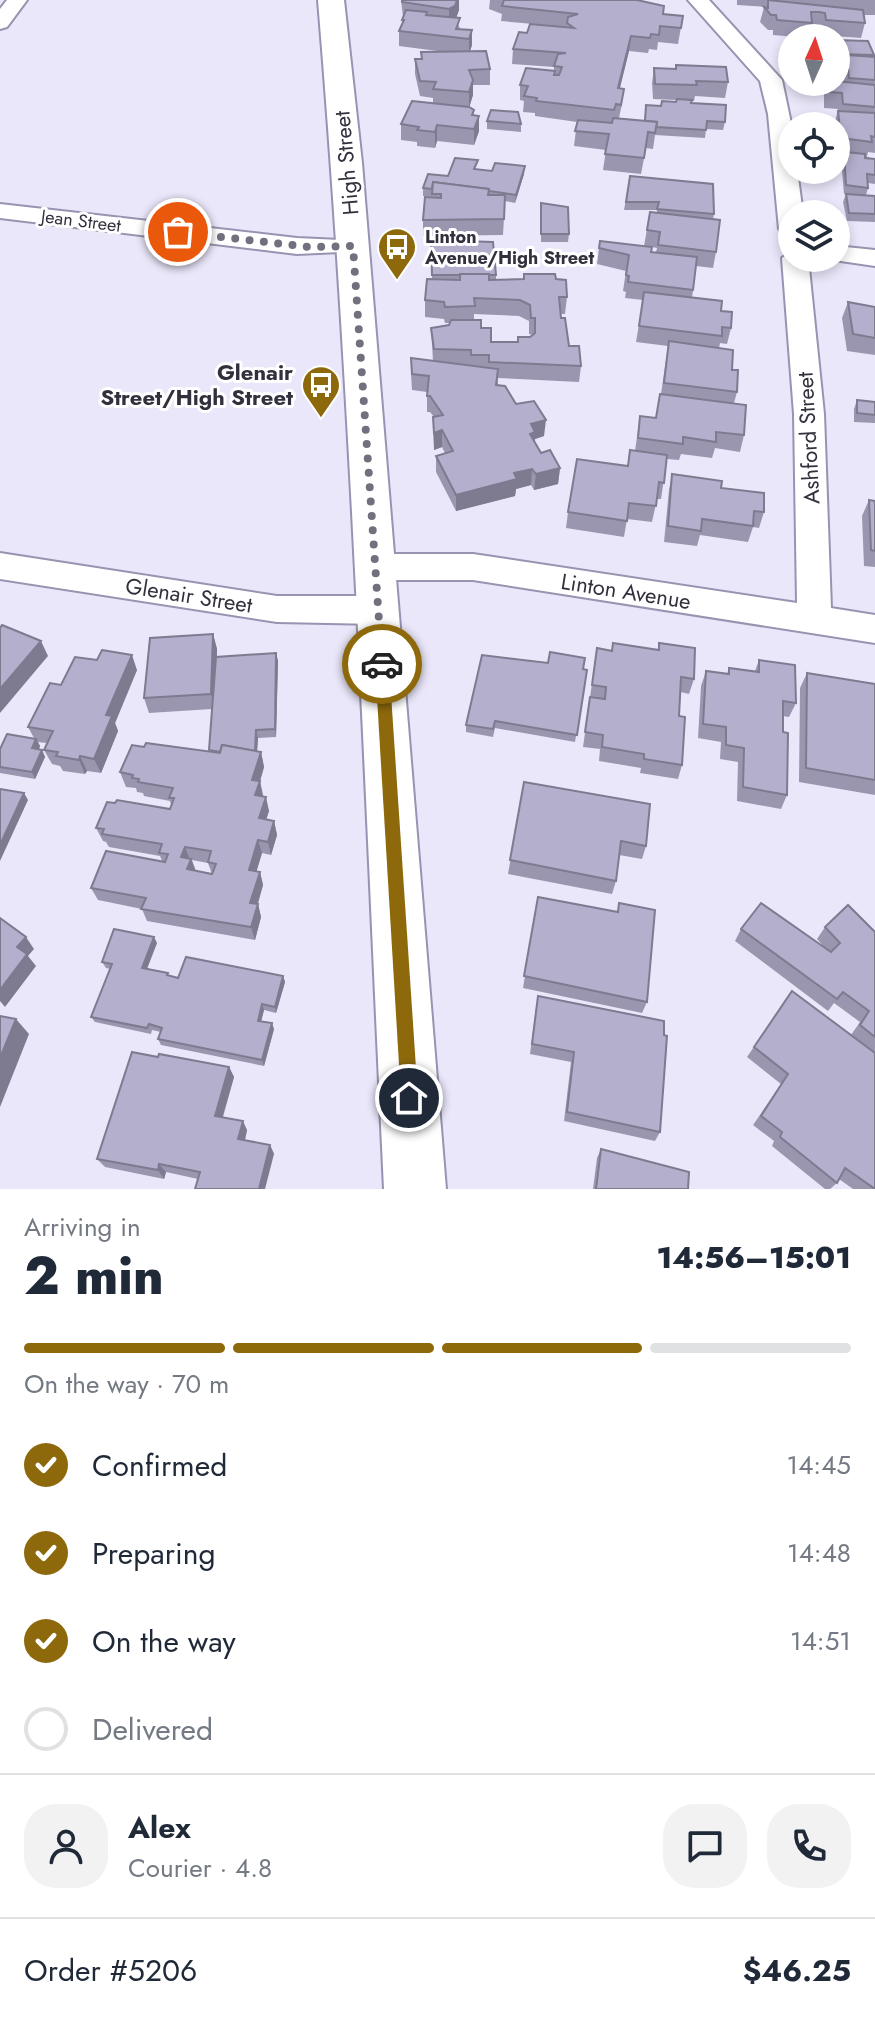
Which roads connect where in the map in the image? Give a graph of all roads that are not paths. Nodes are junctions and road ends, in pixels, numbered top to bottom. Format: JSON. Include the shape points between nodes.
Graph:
{"nodes":[{"id":1,"x":17,"y":0,"type":"edge"},
{"id":2,"x":331,"y":0,"type":"edge"},
{"id":3,"x":698,"y":0,"type":"edge"},
{"id":4,"x":0,"y":23,"type":"edge"},
{"id":5,"x":789,"y":200,"type":"edge"},
{"id":6,"x":0,"y":211,"type":"edge"},
{"id":7,"x":353,"y":246,"type":"junction"},
{"id":8,"x":850,"y":255,"type":"edge"},
{"id":9,"x":875,"y":258,"type":"edge"},
{"id":10,"x":796,"y":272,"type":"edge"},
{"id":11,"x":0,"y":566,"type":"edge"},
{"id":12,"x":376,"y":567,"type":"junction"},
{"id":13,"x":378,"y":610,"type":"junction"},
{"id":14,"x":814,"y":619,"type":"junction"},
{"id":15,"x":875,"y":629,"type":"edge"},
{"id":16,"x":415,"y":1189,"type":"edge"}],
"edges":[{"from":1,"to":4,"type":"street"},
{"from":2,"to":7,"type":"main road","name":"High Street"},
{"from":3,"to":5,"type":"street","via":[[771,80]]},
{"from":6,"to":7,"type":"street","name":"Jean Street","via":[[297,246]]},
{"from":7,"to":12,"type":"main road","name":"High Street"},
{"from":8,"to":9,"type":"street"},
{"from":10,"to":14,"type":"street","name":"Ashford Street","via":[[809,414]]},
{"from":11,"to":13,"type":"street","name":"Glenair Street","via":[[277,609]]},
{"from":12,"to":13,"type":"main road","name":"High Street"},
{"from":12,"to":14,"type":"street","name":"Linton Avenue","via":[[473,567]]},
{"from":13,"to":16,"type":"main road","name":"High Street"},
{"from":14,"to":15,"type":"street","name":"Linton Avenue"}]}
